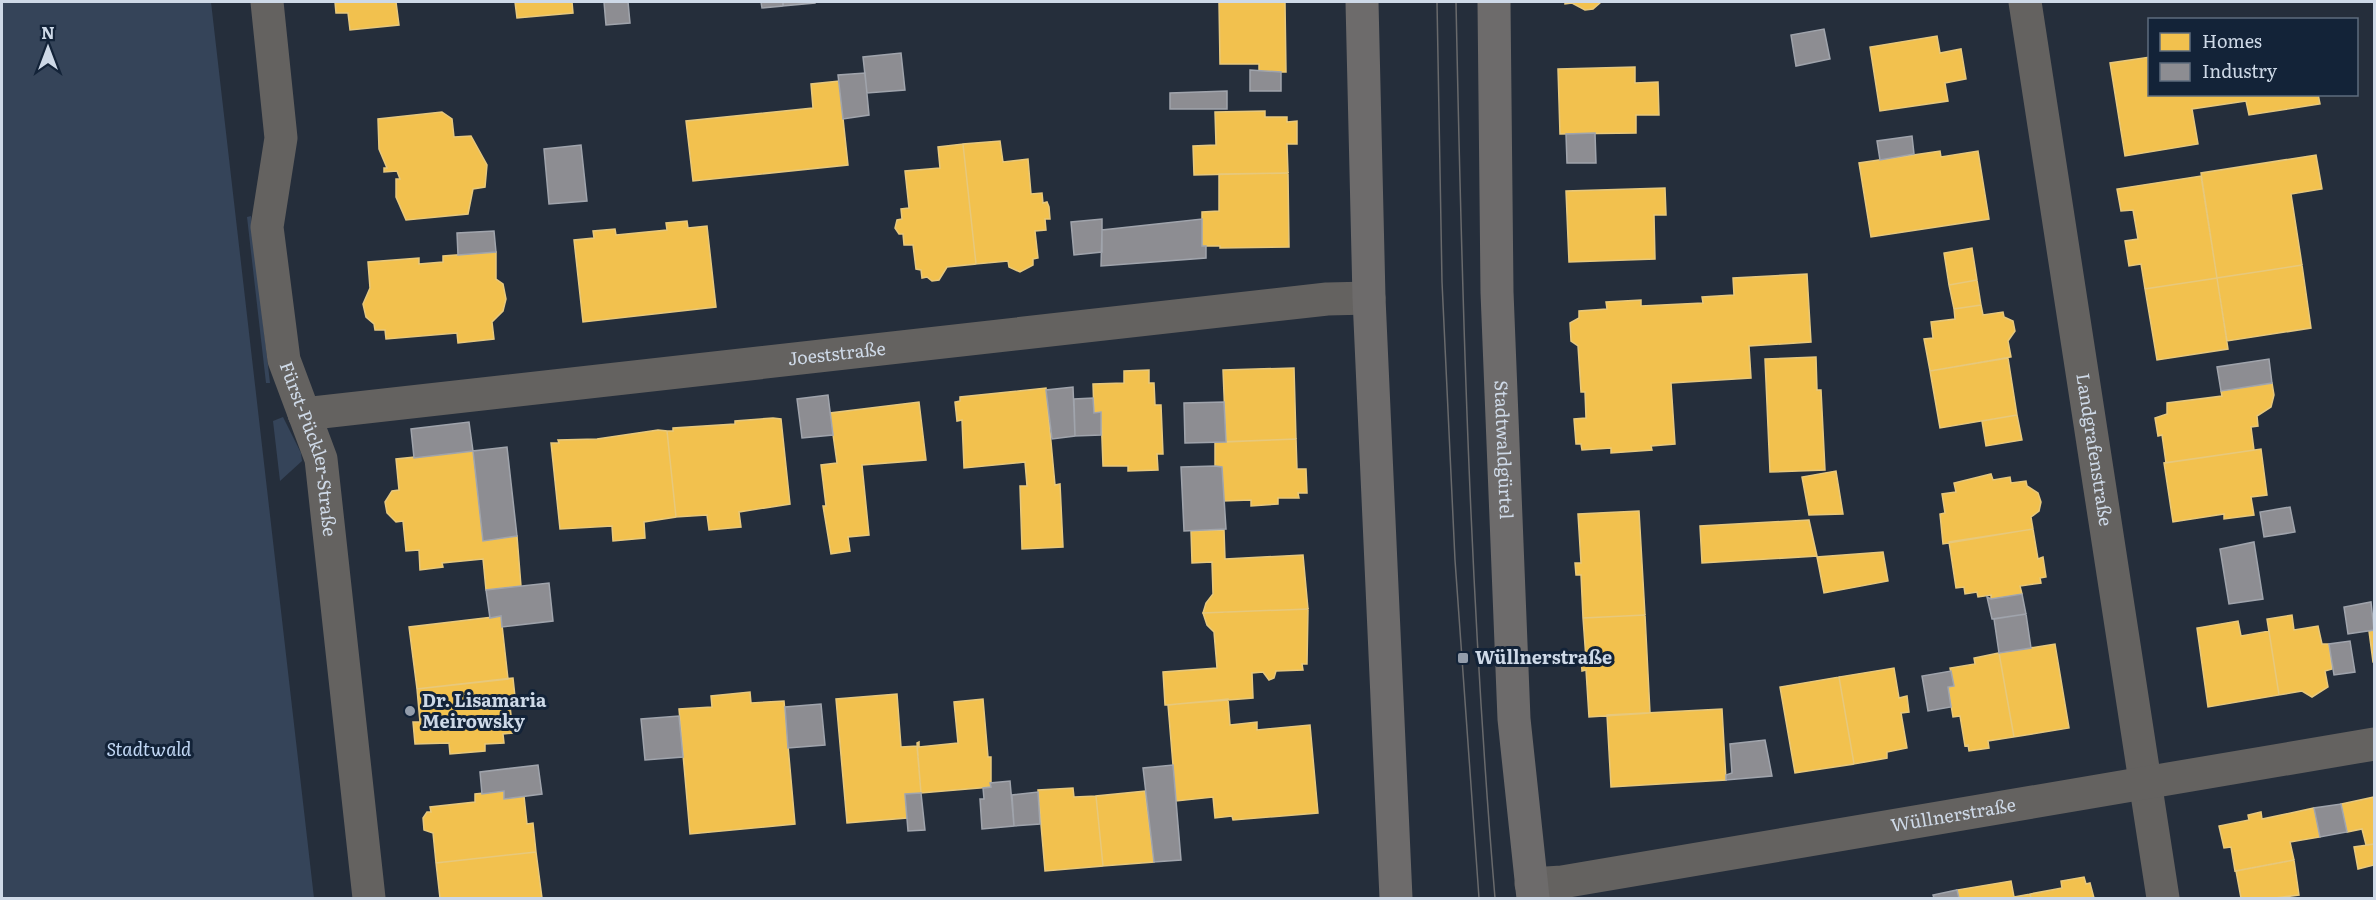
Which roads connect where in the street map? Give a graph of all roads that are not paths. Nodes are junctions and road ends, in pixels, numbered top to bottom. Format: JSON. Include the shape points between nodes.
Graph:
{"nodes":[{"id":1,"x":267,"y":2,"type":"edge"},
{"id":2,"x":1362,"y":2,"type":"edge"},
{"id":3,"x":1494,"y":2,"type":"edge"},
{"id":4,"x":2025,"y":2,"type":"edge"},
{"id":5,"x":1369,"y":298,"type":"junction"},
{"id":6,"x":304,"y":414,"type":"junction"},
{"id":7,"x":2374,"y":744,"type":"edge"},
{"id":8,"x":2144,"y":781,"type":"junction"},
{"id":9,"x":1532,"y":891,"type":"edge"},
{"id":10,"x":369,"y":898,"type":"edge"},
{"id":11,"x":1396,"y":898,"type":"edge"},
{"id":12,"x":2163,"y":898,"type":"edge"}],
"edges":[{"from":1,"to":6,"type":"street","name":"Fürst-Pückler-Straße","via":[[281,138],[267,227],[284,360]]},
{"from":2,"to":5,"type":"main road"},
{"from":3,"to":9,"type":"main road","name":"Stadtwaldgürtel","via":[[1497,292],[1513,707]]},
{"from":4,"to":8,"type":"street","name":"Landgrafenstraße"},
{"from":5,"to":6,"type":"street","name":"Joeststraße","via":[[1327,299]]},
{"from":5,"to":11,"type":"main road"},
{"from":6,"to":10,"type":"street","name":"Fürst-Pückler-Straße","via":[[321,459]]},
{"from":7,"to":8,"type":"street","name":"Wüllnerstraße"},
{"from":8,"to":9,"type":"street","name":"Wüllnerstraße","via":[[1562,882]]},
{"from":8,"to":12,"type":"street","name":"Landgrafenstraße"}]}
